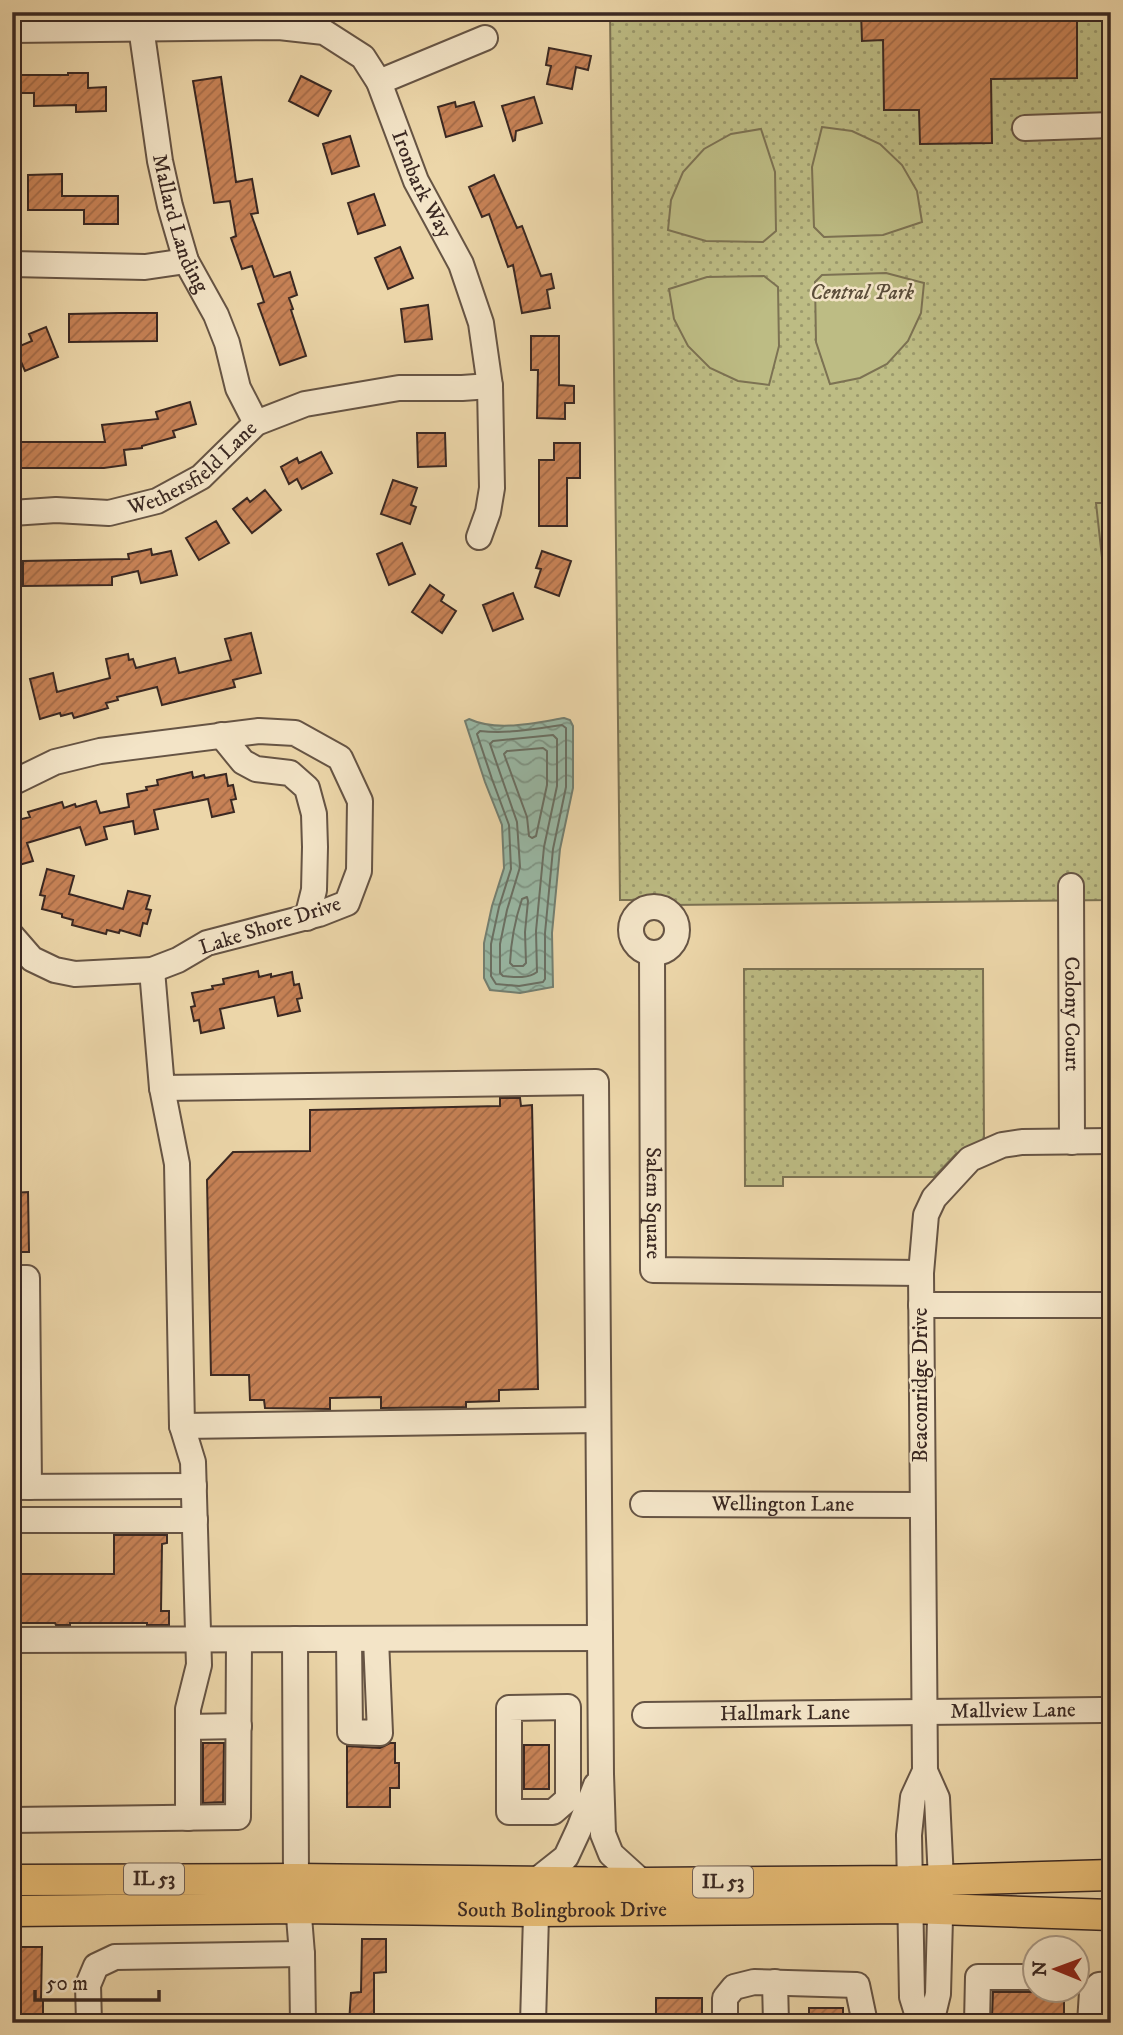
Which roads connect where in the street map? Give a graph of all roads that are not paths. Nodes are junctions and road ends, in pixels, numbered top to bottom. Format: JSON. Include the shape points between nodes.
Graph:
{"nodes":[{"id":1,"x":140,"y":20,"type":"edge"},
{"id":2,"x":12,"y":30,"type":"edge"},
{"id":3,"x":485,"y":38,"type":"dead end"},
{"id":4,"x":379,"y":82,"type":"junction"},
{"id":5,"x":1111,"y":125,"type":"edge"},
{"id":6,"x":1025,"y":128,"type":"dead end"},
{"id":7,"x":186,"y":261,"type":"junction"},
{"id":8,"x":12,"y":264,"type":"edge"},
{"id":9,"x":490,"y":386,"type":"junction"},
{"id":10,"x":256,"y":423,"type":"junction"},
{"id":11,"x":12,"y":513,"type":"edge"},
{"id":12,"x":479,"y":537,"type":"dead end"},
{"id":13,"x":221,"y":735,"type":"junction"},
{"id":14,"x":12,"y":783,"type":"edge"},
{"id":15,"x":1070,"y":886,"type":"dead end"},
{"id":16,"x":307,"y":918,"type":"junction"},
{"id":17,"x":12,"y":936,"type":"edge"},
{"id":18,"x":652,"y":953,"type":"dead end"},
{"id":19,"x":152,"y":970,"type":"junction"},
{"id":20,"x":162,"y":1088,"type":"junction"},
{"id":21,"x":1111,"y":1141,"type":"edge"},
{"id":22,"x":1072,"y":1142,"type":"junction"},
{"id":23,"x":920,"y":1273,"type":"junction"},
{"id":24,"x":12,"y":1278,"type":"edge"},
{"id":25,"x":1105,"y":1305,"type":"dead end"},
{"id":26,"x":920,"y":1306,"type":"junction"},
{"id":27,"x":598,"y":1420,"type":"junction"},
{"id":28,"x":182,"y":1426,"type":"junction"},
{"id":29,"x":194,"y":1486,"type":"junction"},
{"id":30,"x":20,"y":1487,"type":"edge"},
{"id":31,"x":643,"y":1504,"type":"dead end"},
{"id":32,"x":922,"y":1505,"type":"junction"},
{"id":33,"x":12,"y":1520,"type":"edge"},
{"id":34,"x":195,"y":1520,"type":"junction"},
{"id":35,"x":600,"y":1638,"type":"junction"},
{"id":36,"x":295,"y":1639,"type":"junction"},
{"id":37,"x":349,"y":1639,"type":"junction"},
{"id":38,"x":376,"y":1639,"type":"junction"},
{"id":39,"x":12,"y":1640,"type":"edge"},
{"id":40,"x":198,"y":1640,"type":"junction"},
{"id":41,"x":239,"y":1640,"type":"junction"},
{"id":42,"x":1101,"y":1710,"type":"dead end"},
{"id":43,"x":924,"y":1712,"type":"junction"},
{"id":44,"x":645,"y":1715,"type":"dead end"},
{"id":45,"x":239,"y":1726,"type":"junction"},
{"id":46,"x":188,"y":1727,"type":"junction"},
{"id":47,"x":925,"y":1771,"type":"junction"},
{"id":48,"x":601,"y":1774,"type":"junction"},
{"id":49,"x":578,"y":1802,"type":"junction"},
{"id":50,"x":188,"y":1818,"type":"junction"},
{"id":51,"x":12,"y":1820,"type":"edge"},
{"id":52,"x":1111,"y":1875,"type":"edge"},
{"id":53,"x":12,"y":1880,"type":"edge"},
{"id":54,"x":537,"y":1880,"type":"junction"},
{"id":55,"x":643,"y":1883,"type":"junction"},
{"id":56,"x":297,"y":1893,"type":"junction"},
{"id":57,"x":941,"y":1894,"type":"junction"},
{"id":58,"x":910,"y":1895,"type":"junction"},
{"id":59,"x":12,"y":1911,"type":"edge"},
{"id":60,"x":536,"y":1911,"type":"junction"},
{"id":61,"x":1111,"y":1915,"type":"edge"},
{"id":62,"x":302,"y":1954,"type":"junction"},
{"id":63,"x":1021,"y":1977,"type":"edge"},
{"id":64,"x":775,"y":1982,"type":"junction"},
{"id":65,"x":1111,"y":1984,"type":"edge"},
{"id":66,"x":1076,"y":2004,"type":"edge"},
{"id":67,"x":89,"y":2023,"type":"edge"},
{"id":68,"x":303,"y":2023,"type":"edge"},
{"id":69,"x":533,"y":2023,"type":"edge"},
{"id":70,"x":725,"y":2023,"type":"edge"},
{"id":71,"x":776,"y":2023,"type":"edge"},
{"id":72,"x":864,"y":2023,"type":"edge"},
{"id":73,"x":920,"y":2023,"type":"edge"},
{"id":74,"x":931,"y":2023,"type":"edge"},
{"id":75,"x":977,"y":2023,"type":"edge"},
{"id":76,"x":1077,"y":2023,"type":"edge"},
{"id":77,"x":1090,"y":2023,"type":"edge"}],
"edges":[{"from":1,"to":2,"type":"street","name":"Ironbark Way"},
{"from":1,"to":4,"type":"street","name":"Ironbark Way","via":[[324,32],[363,57]]},
{"from":1,"to":7,"type":"street","name":"Mallard Landing","via":[[160,161]]},
{"from":3,"to":4,"type":"street"},
{"from":4,"to":9,"type":"street","name":"Ironbark Way","via":[[416,181],[461,264],[481,323]]},
{"from":5,"to":6,"type":"street"},
{"from":7,"to":8,"type":"street","via":[[145,267]]},
{"from":7,"to":10,"type":"street","name":"Mallard Landing","via":[[216,315],[238,388]]},
{"from":9,"to":10,"type":"street","name":"Wethersfield Lane","via":[[400,388],[361,394],[305,404]]},
{"from":9,"to":12,"type":"street","name":"Ironbark Way","via":[[492,488]]},
{"from":10,"to":11,"type":"street","name":"Wethersfield Lane","via":[[201,477],[157,501],[109,513]]},
{"from":13,"to":14,"type":"street","name":"Lake Shore Drive","via":[[100,751],[55,762]]},
{"from":13,"to":16,"type":"street","via":[[243,762],[290,774],[307,788],[315,847],[314,890]]},
{"from":13,"to":16,"type":"street","name":"Lake Shore Drive","via":[[295,733],[340,758],[352,780],[360,801],[359,871],[347,903]]},
{"from":15,"to":22,"type":"street","name":"Colony Court"},
{"from":16,"to":19,"type":"street","name":"Lake Shore Drive","via":[[207,943]]},
{"from":17,"to":19,"type":"street","name":"Lake Shore Drive","via":[[32,959],[55,970],[75,974]]},
{"from":18,"to":23,"type":"street","name":"Salem Square","via":[[653,1270]]},
{"from":19,"to":20,"type":"street"},
{"from":20,"to":27,"type":"street","via":[[596,1082]]},
{"from":20,"to":28,"type":"street","via":[[177,1164]]},
{"from":21,"to":22,"type":"street","name":"Beaconridge Drive"},
{"from":22,"to":23,"type":"street","name":"Beaconridge Drive","via":[[1002,1145],[965,1163],[934,1198],[926,1215]]},
{"from":23,"to":26,"type":"street","name":"Beaconridge Drive"},
{"from":24,"to":30,"type":"street","via":[[27,1278]]},
{"from":25,"to":26,"type":"street"},
{"from":26,"to":32,"type":"street","name":"Beaconridge Drive"},
{"from":27,"to":28,"type":"street"},
{"from":27,"to":35,"type":"street"},
{"from":28,"to":29,"type":"street","via":[[193,1462]]},
{"from":29,"to":30,"type":"street"},
{"from":29,"to":34,"type":"street"},
{"from":31,"to":32,"type":"street","name":"Wellington Lane"},
{"from":32,"to":43,"type":"street","name":"Beaconridge Drive"},
{"from":33,"to":34,"type":"street"},
{"from":34,"to":40,"type":"street"},
{"from":35,"to":38,"type":"street"},
{"from":35,"to":48,"type":"street"},
{"from":36,"to":37,"type":"street"},
{"from":36,"to":41,"type":"street"},
{"from":36,"to":56,"type":"street"},
{"from":37,"to":38,"type":"street"},
{"from":37,"to":38,"type":"street","via":[[350,1732],[380,1733]]},
{"from":39,"to":40,"type":"street"},
{"from":40,"to":41,"type":"street"},
{"from":40,"to":46,"type":"street","via":[[199,1665]]},
{"from":41,"to":45,"type":"street"},
{"from":42,"to":43,"type":"street","name":"Mallview Lane"},
{"from":43,"to":44,"type":"street","name":"Hallmark Lane"},
{"from":43,"to":47,"type":"street","name":"Beaconridge Drive"},
{"from":45,"to":46,"type":"street"},
{"from":45,"to":50,"type":"street","via":[[238,1817]]},
{"from":46,"to":50,"type":"street"},
{"from":47,"to":57,"type":"street","name":"Beaconridge Drive","via":[[937,1798]]},
{"from":47,"to":58,"type":"street","name":"Beaconridge Drive","via":[[913,1797]]},
{"from":48,"to":49,"type":"street"},
{"from":48,"to":55,"type":"street","via":[[603,1834],[611,1854]]},
{"from":49,"to":49,"type":"street","via":[[553,1812],[509,1812],[509,1708],[568,1707]]},
{"from":49,"to":54,"type":"street","via":[[566,1857]]},
{"from":50,"to":51,"type":"street"},
{"from":52,"to":57,"type":"main road","name":"South Bolingbrook Drive","number":"IL 53"},
{"from":53,"to":56,"type":"main road","name":"South Bolingbrook Drive","number":"IL 53"},
{"from":54,"to":55,"type":"main road","name":"South Bolingbrook Drive","number":"IL 53"},
{"from":54,"to":56,"type":"main road","name":"South Bolingbrook Drive","number":"IL 53"},
{"from":54,"to":60,"type":"street"},
{"from":55,"to":58,"type":"main road","name":"South Bolingbrook Drive","number":"IL 53"},
{"from":56,"to":59,"type":"main road","name":"South Bolingbrook Drive","number":"IL 53"},
{"from":56,"to":60,"type":"main road","name":"South Bolingbrook Drive","number":"IL 53"},
{"from":56,"to":62,"type":"street"},
{"from":57,"to":58,"type":"main road","name":"South Bolingbrook Drive","number":"IL 53"},
{"from":57,"to":61,"type":"main road","name":"South Bolingbrook Drive","number":"IL 53"},
{"from":57,"to":74,"type":"street","name":"Beaconridge Drive","via":[[938,1994]]},
{"from":58,"to":60,"type":"main road","name":"South Bolingbrook Drive","number":"IL 53"},
{"from":58,"to":73,"type":"street","name":"Beaconridge Drive","via":[[912,1997]]},
{"from":60,"to":69,"type":"street"},
{"from":62,"to":67,"type":"street","via":[[115,1957],[96,1966],[88,1985]]},
{"from":62,"to":68,"type":"street"},
{"from":63,"to":75,"type":"street","via":[[978,1977]]},
{"from":64,"to":70,"type":"street","via":[[734,1987],[724,1998]]},
{"from":64,"to":71,"type":"street"},
{"from":64,"to":72,"type":"street","via":[[857,1985]]},
{"from":65,"to":77,"type":"street","via":[[1098,1985],[1092,1992]]},
{"from":66,"to":76,"type":"street"}]}
